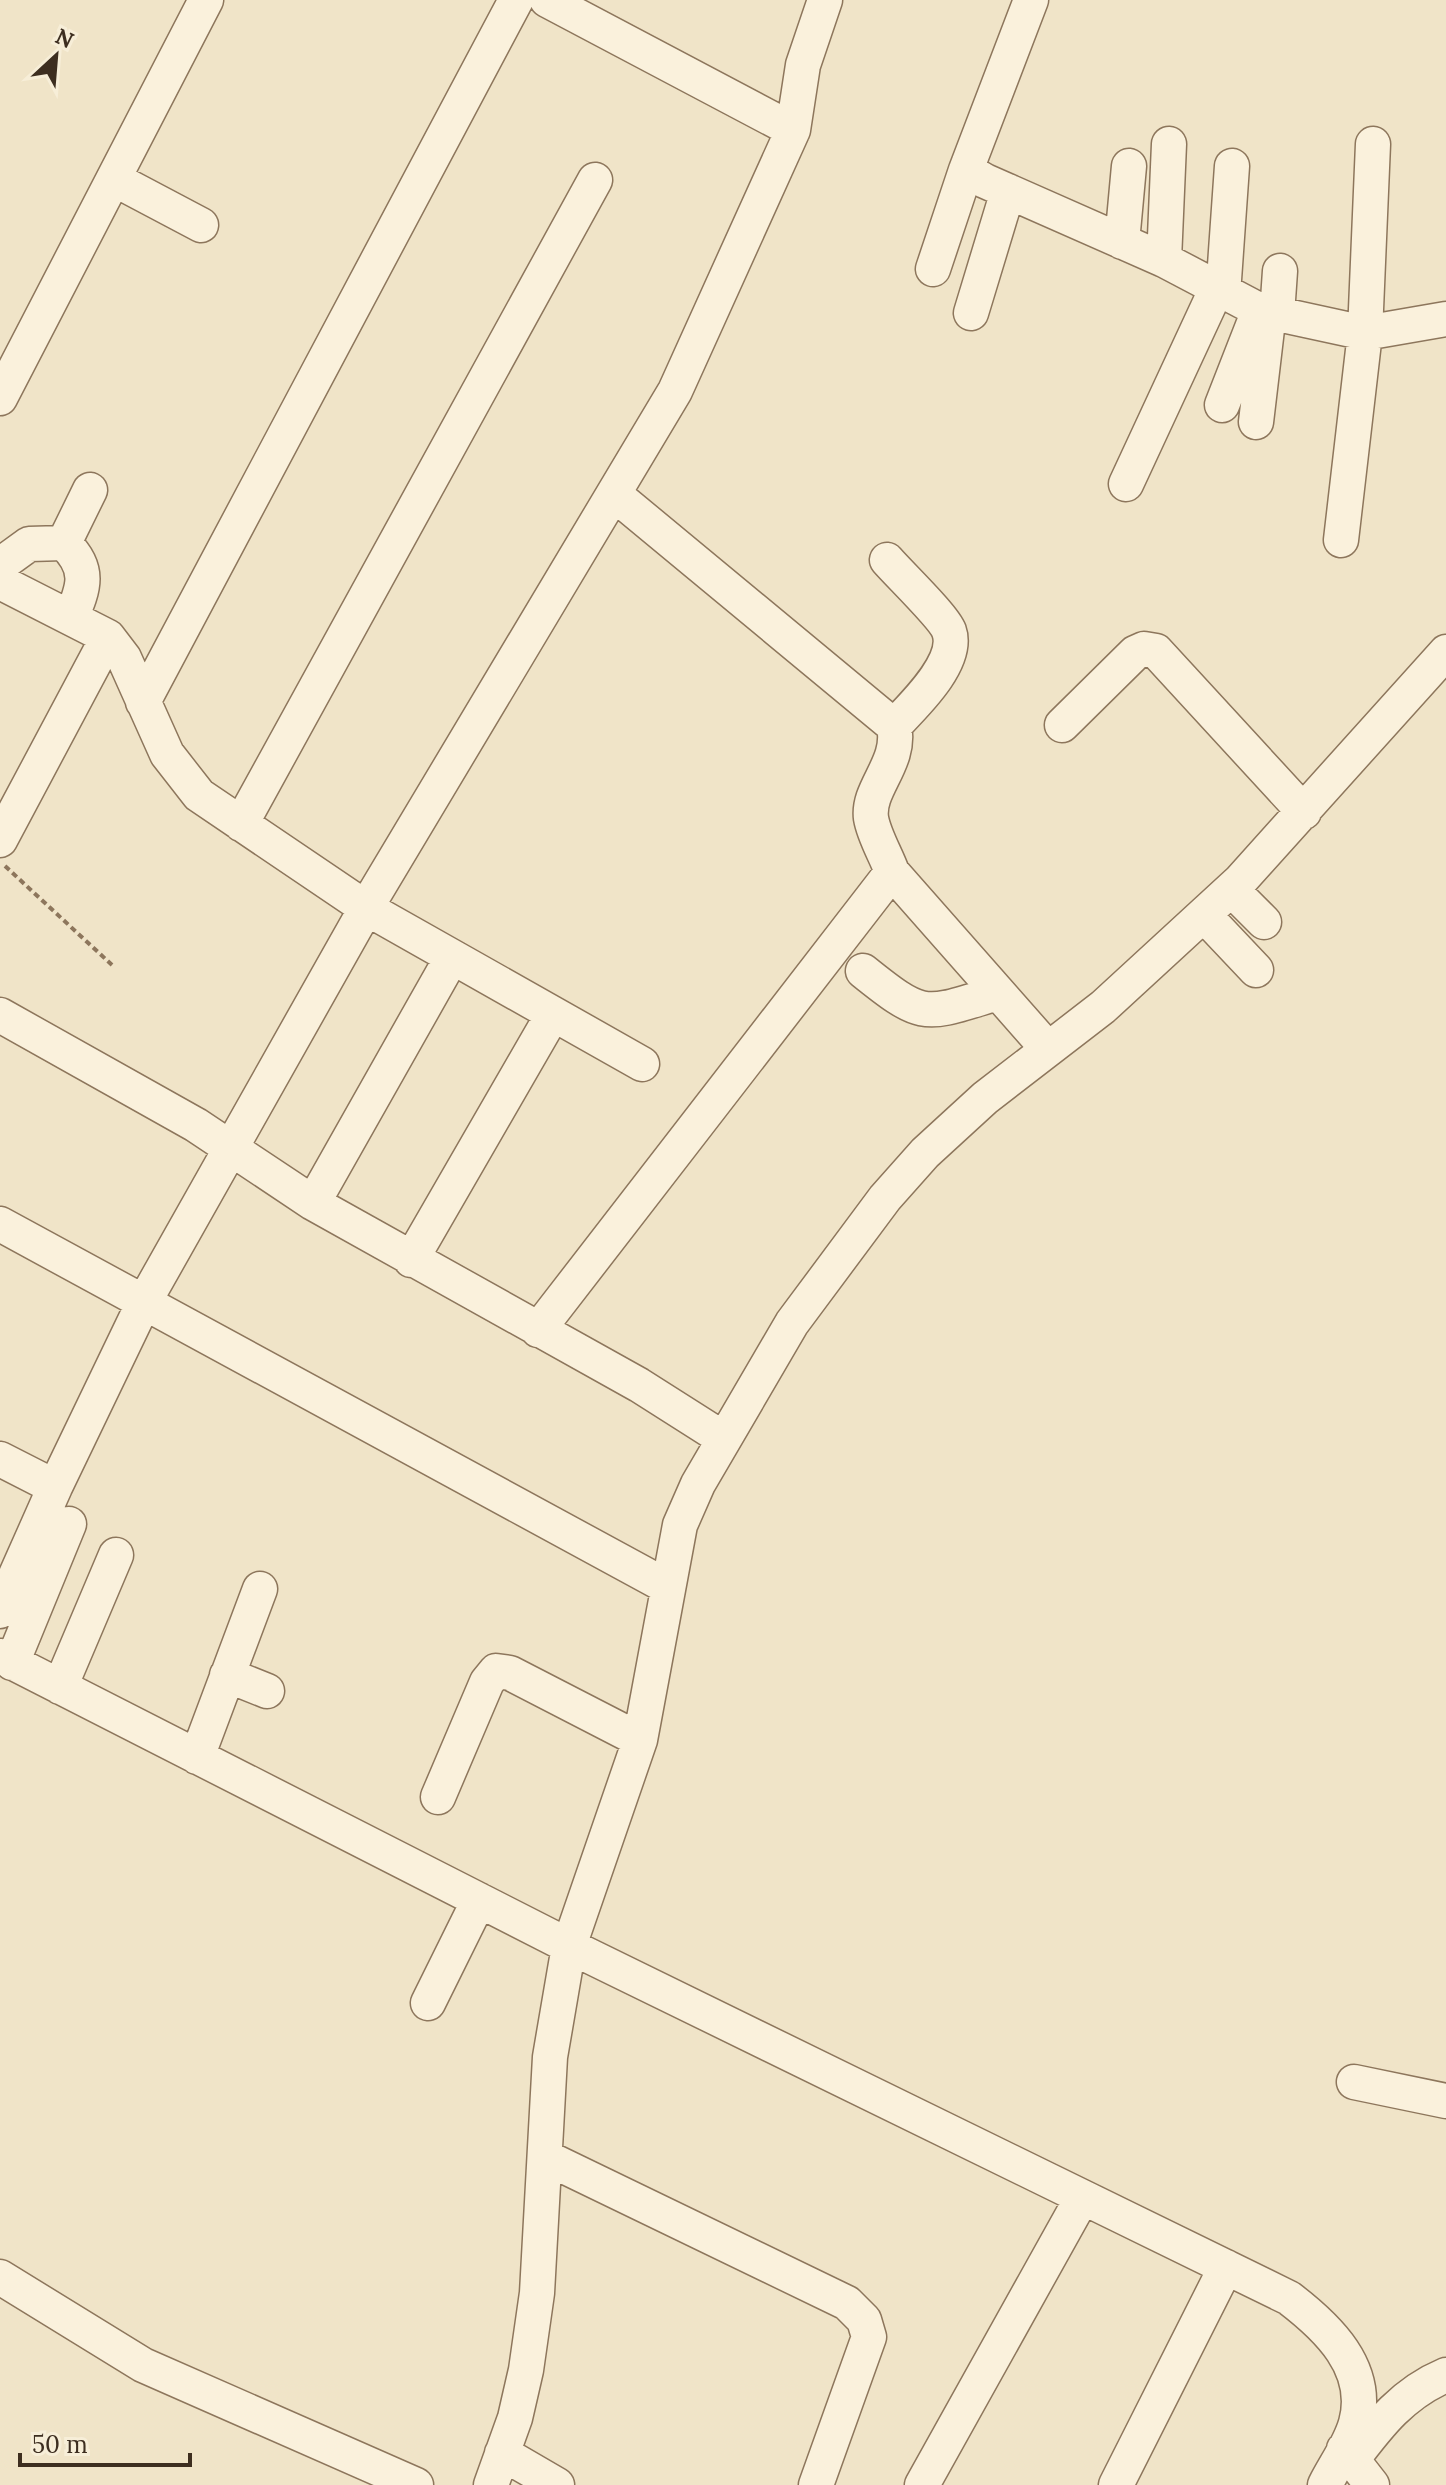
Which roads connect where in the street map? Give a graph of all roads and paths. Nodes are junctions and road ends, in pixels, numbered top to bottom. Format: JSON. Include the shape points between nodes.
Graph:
{"nodes":[{"id":1,"x":206,"y":0,"type":"edge"},
{"id":2,"x":516,"y":0,"type":"edge"},
{"id":3,"x":547,"y":0,"type":"edge"},
{"id":4,"x":825,"y":0,"type":"edge"},
{"id":5,"x":1031,"y":0,"type":"edge"},
{"id":6,"x":793,"y":130,"type":"junction"},
{"id":7,"x":1169,"y":144,"type":"dead end"},
{"id":8,"x":1373,"y":144,"type":"dead end"},
{"id":9,"x":1129,"y":166,"type":"dead end"},
{"id":10,"x":1232,"y":166,"type":"dead end"},
{"id":11,"x":966,"y":170,"type":"junction"},
{"id":12,"x":114,"y":179,"type":"junction"},
{"id":13,"x":595,"y":180,"type":"dead end"},
{"id":14,"x":1008,"y":191,"type":"junction"},
{"id":15,"x":201,"y":225,"type":"dead end"},
{"id":16,"x":1122,"y":242,"type":"junction"},
{"id":17,"x":1164,"y":260,"type":"junction"},
{"id":18,"x":933,"y":269,"type":"dead end"},
{"id":19,"x":1280,"y":271,"type":"dead end"},
{"id":20,"x":1220,"y":292,"type":"junction"},
{"id":21,"x":1268,"y":312,"type":"junction"},
{"id":22,"x":971,"y":313,"type":"dead end"},
{"id":23,"x":1446,"y":319,"type":"edge"},
{"id":24,"x":1365,"y":333,"type":"junction"},
{"id":25,"x":14,"y":337,"type":"edge"},
{"id":26,"x":0,"y":398,"type":"edge"},
{"id":27,"x":1222,"y":405,"type":"dead end"},
{"id":28,"x":1256,"y":422,"type":"dead end"},
{"id":29,"x":1126,"y":484,"type":"dead end"},
{"id":30,"x":90,"y":490,"type":"dead end"},
{"id":31,"x":614,"y":494,"type":"junction"},
{"id":32,"x":1341,"y":540,"type":"dead end"},
{"id":33,"x":64,"y":543,"type":"junction"},
{"id":34,"x":887,"y":560,"type":"dead end"},
{"id":35,"x":0,"y":565,"type":"edge"},
{"id":36,"x":0,"y":582,"type":"edge"},
{"id":37,"x":71,"y":618,"type":"junction"},
{"id":38,"x":108,"y":637,"type":"junction"},
{"id":39,"x":1446,"y":652,"type":"edge"},
{"id":40,"x":143,"y":702,"type":"junction"},
{"id":41,"x":1062,"y":725,"type":"dead end"},
{"id":42,"x":894,"y":726,"type":"junction"},
{"id":43,"x":1304,"y":812,"type":"junction"},
{"id":44,"x":241,"y":824,"type":"junction"},
{"id":45,"x":0,"y":840,"type":"edge"},
{"id":46,"x":0,"y":862,"type":"edge"},
{"id":47,"x":892,"y":872,"type":"junction"},
{"id":48,"x":1232,"y":890,"type":"junction"},
{"id":49,"x":366,"y":908,"type":"junction"},
{"id":50,"x":1204,"y":915,"type":"junction"},
{"id":51,"x":1264,"y":922,"type":"dead end"},
{"id":52,"x":452,"y":957,"type":"junction"},
{"id":53,"x":112,"y":965,"type":"dead end"},
{"id":54,"x":1256,"y":970,"type":"dead end"},
{"id":55,"x":863,"y":971,"type":"dead end"},
{"id":56,"x":998,"y":993,"type":"junction"},
{"id":57,"x":553,"y":1014,"type":"junction"},
{"id":58,"x":0,"y":1015,"type":"edge"},
{"id":59,"x":1048,"y":1049,"type":"junction"},
{"id":60,"x":642,"y":1064,"type":"dead end"},
{"id":61,"x":231,"y":1148,"type":"junction"},
{"id":62,"x":313,"y":1203,"type":"junction"},
{"id":63,"x":0,"y":1224,"type":"edge"},
{"id":64,"x":411,"y":1260,"type":"junction"},
{"id":65,"x":143,"y":1304,"type":"junction"},
{"id":66,"x":538,"y":1330,"type":"junction"},
{"id":67,"x":724,"y":1439,"type":"junction"},
{"id":68,"x":0,"y":1459,"type":"edge"},
{"id":69,"x":55,"y":1487,"type":"junction"},
{"id":70,"x":69,"y":1524,"type":"dead end"},
{"id":71,"x":116,"y":1555,"type":"dead end"},
{"id":72,"x":668,"y":1587,"type":"junction"},
{"id":73,"x":260,"y":1589,"type":"dead end"},
{"id":74,"x":0,"y":1611,"type":"edge"},
{"id":75,"x":6,"y":1660,"type":"edge"},
{"id":76,"x":227,"y":1675,"type":"junction"},
{"id":77,"x":60,"y":1687,"type":"junction"},
{"id":78,"x":267,"y":1691,"type":"dead end"},
{"id":79,"x":640,"y":1740,"type":"junction"},
{"id":80,"x":197,"y":1757,"type":"junction"},
{"id":81,"x":438,"y":1797,"type":"dead end"},
{"id":82,"x":479,"y":1900,"type":"junction"},
{"id":83,"x":569,"y":1946,"type":"junction"},
{"id":84,"x":428,"y":2003,"type":"dead end"},
{"id":85,"x":1354,"y":2082,"type":"dead end"},
{"id":86,"x":1446,"y":2101,"type":"edge"},
{"id":87,"x":545,"y":2157,"type":"junction"},
{"id":88,"x":1082,"y":2198,"type":"junction"},
{"id":89,"x":1226,"y":2267,"type":"junction"},
{"id":90,"x":0,"y":2277,"type":"edge"},
{"id":91,"x":1446,"y":2375,"type":"edge"},
{"id":92,"x":502,"y":2453,"type":"junction"},
{"id":93,"x":1356,"y":2465,"type":"edge"},
{"id":94,"x":416,"y":2485,"type":"edge"},
{"id":95,"x":491,"y":2485,"type":"edge"},
{"id":96,"x":557,"y":2485,"type":"edge"},
{"id":97,"x":816,"y":2485,"type":"edge"},
{"id":98,"x":922,"y":2485,"type":"edge"},
{"id":99,"x":1116,"y":2485,"type":"edge"},
{"id":100,"x":1325,"y":2485,"type":"edge"}],
"edges":[{"from":1,"to":12,"type":"street"},
{"from":2,"to":40,"type":"street"},
{"from":3,"to":6,"type":"street"},
{"from":4,"to":6,"type":"street","via":[[803,65]]},
{"from":5,"to":11,"type":"street"},
{"from":6,"to":31,"type":"street","via":[[675,391]]},
{"from":7,"to":17,"type":"street"},
{"from":8,"to":24,"type":"street"},
{"from":9,"to":16,"type":"street"},
{"from":10,"to":20,"type":"street"},
{"from":11,"to":14,"type":"street"},
{"from":11,"to":18,"type":"street"},
{"from":12,"to":15,"type":"street"},
{"from":12,"to":25,"type":"street"},
{"from":13,"to":44,"type":"street"},
{"from":14,"to":16,"type":"street"},
{"from":14,"to":22,"type":"street"},
{"from":16,"to":17,"type":"street"},
{"from":17,"to":20,"type":"street"},
{"from":19,"to":21,"type":"street"},
{"from":20,"to":21,"type":"street"},
{"from":20,"to":29,"type":"street"},
{"from":21,"to":24,"type":"street"},
{"from":21,"to":27,"type":"street"},
{"from":21,"to":28,"type":"street"},
{"from":23,"to":24,"type":"street"},
{"from":24,"to":32,"type":"street"},
{"from":25,"to":26,"type":"street"},
{"from":30,"to":33,"type":"street"},
{"from":31,"to":42,"type":"street"},
{"from":31,"to":49,"type":"street"},
{"from":33,"to":35,"type":"street","via":[[29,544]]},
{"from":33,"to":37,"type":"street","via":[[78,556],[84,577]]},
{"from":34,"to":42,"type":"street","via":[[949,631],[950,652],[931,686]]},
{"from":36,"to":37,"type":"street"},
{"from":37,"to":38,"type":"street"},
{"from":38,"to":40,"type":"street","via":[[124,658]]},
{"from":38,"to":45,"type":"street"},
{"from":39,"to":43,"type":"street"},
{"from":40,"to":44,"type":"street","via":[[167,754],[199,795]]},
{"from":41,"to":43,"type":"street","via":[[1135,653],[1156,651]]},
{"from":42,"to":47,"type":"street","via":[[893,759],[871,818]]},
{"from":43,"to":48,"type":"street"},
{"from":44,"to":49,"type":"street"},
{"from":46,"to":53,"type":"path"},
{"from":47,"to":56,"type":"street"},
{"from":47,"to":66,"type":"street"},
{"from":48,"to":50,"type":"street"},
{"from":48,"to":51,"type":"street"},
{"from":49,"to":52,"type":"street"},
{"from":49,"to":61,"type":"street"},
{"from":50,"to":54,"type":"street"},
{"from":50,"to":59,"type":"street"},
{"from":52,"to":57,"type":"street"},
{"from":52,"to":62,"type":"street"},
{"from":55,"to":56,"type":"street","via":[[922,1012]]},
{"from":56,"to":59,"type":"street"},
{"from":57,"to":60,"type":"street"},
{"from":57,"to":64,"type":"street"},
{"from":58,"to":61,"type":"street"},
{"from":59,"to":67,"type":"street","via":[[985,1098],[885,1198],[792,1323]]},
{"from":61,"to":62,"type":"street"},
{"from":61,"to":65,"type":"street"},
{"from":62,"to":64,"type":"street"},
{"from":63,"to":65,"type":"street"},
{"from":64,"to":66,"type":"street"},
{"from":65,"to":69,"type":"street"},
{"from":65,"to":72,"type":"street"},
{"from":66,"to":67,"type":"street"},
{"from":67,"to":72,"type":"street","via":[[680,1525]]},
{"from":68,"to":69,"type":"street"},
{"from":69,"to":74,"type":"street"},
{"from":70,"to":75,"type":"street"},
{"from":71,"to":77,"type":"street"},
{"from":72,"to":79,"type":"street"},
{"from":73,"to":76,"type":"street"},
{"from":75,"to":77,"type":"street"},
{"from":76,"to":78,"type":"street"},
{"from":76,"to":80,"type":"street"},
{"from":77,"to":80,"type":"street"},
{"from":79,"to":81,"type":"street","via":[[510,1673],[496,1671]]},
{"from":79,"to":83,"type":"street"},
{"from":80,"to":82,"type":"street"},
{"from":82,"to":83,"type":"street"},
{"from":82,"to":84,"type":"street"},
{"from":83,"to":87,"type":"street","via":[[550,2057]]},
{"from":83,"to":88,"type":"street"},
{"from":85,"to":86,"type":"street"},
{"from":87,"to":92,"type":"street","via":[[537,2293],[526,2370]]},
{"from":87,"to":97,"type":"street","via":[[847,2303],[864,2320],[869,2337]]},
{"from":88,"to":89,"type":"street"},
{"from":88,"to":98,"type":"street"},
{"from":89,"to":93,"type":"street","via":[[1289,2298],[1341,2345],[1357,2396]]},
{"from":89,"to":99,"type":"street"},
{"from":90,"to":94,"type":"street","via":[[143,2365]]},
{"from":91,"to":93,"type":"street","via":[[1423,2385],[1387,2414]]},
{"from":92,"to":95,"type":"street"},
{"from":92,"to":96,"type":"street"},
{"from":93,"to":100,"type":"street"}]}
